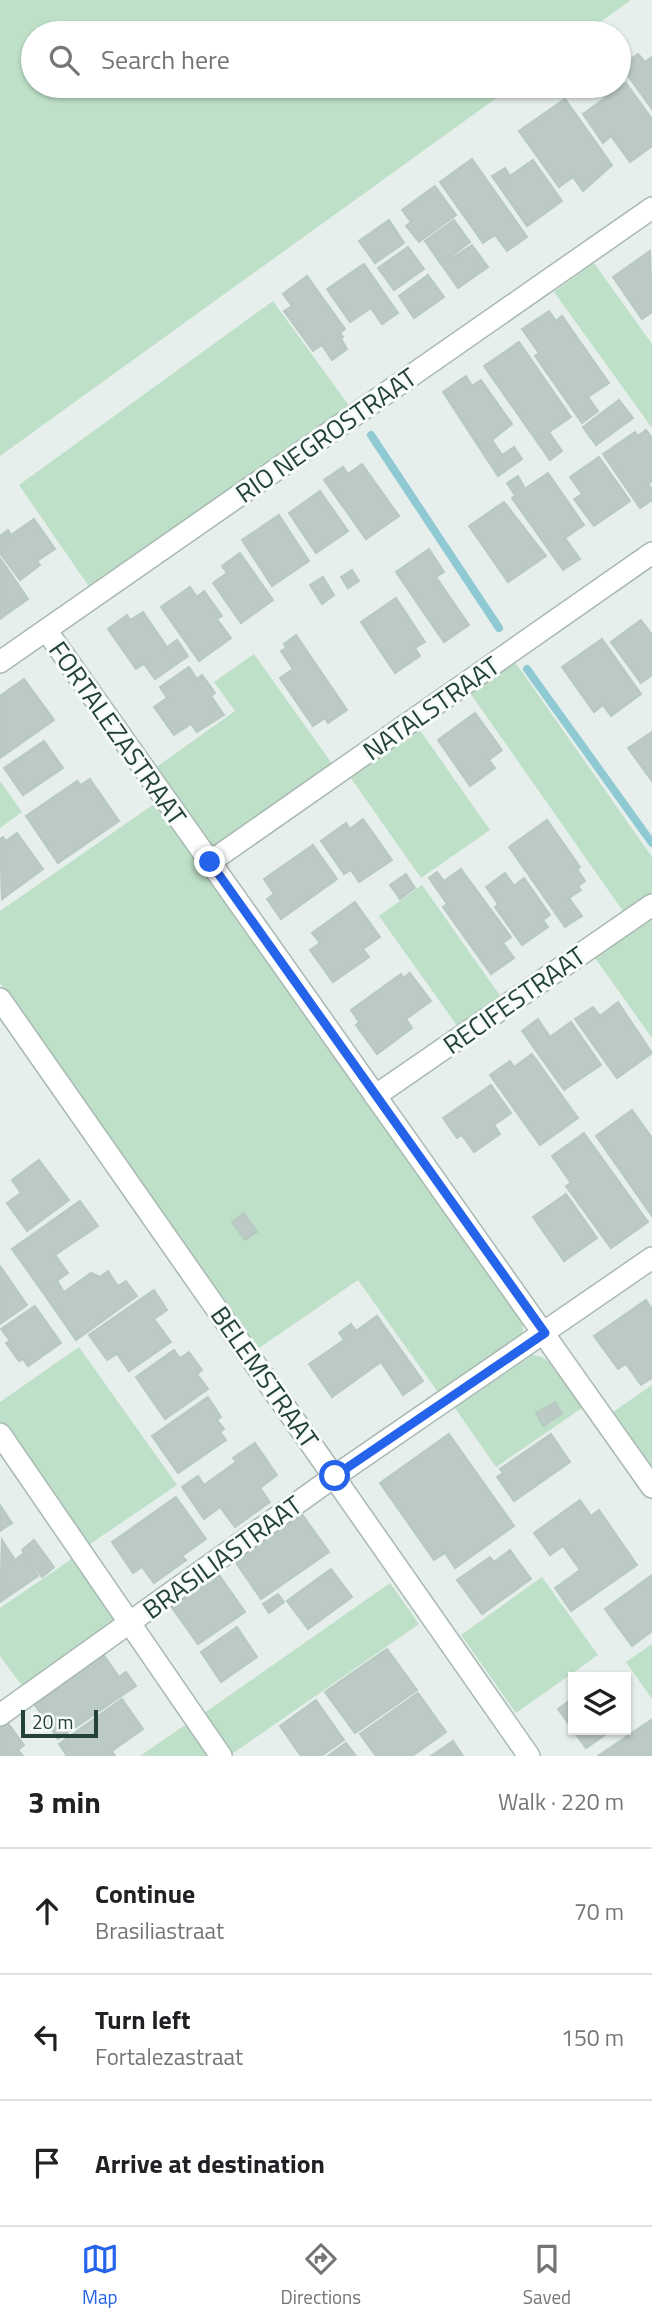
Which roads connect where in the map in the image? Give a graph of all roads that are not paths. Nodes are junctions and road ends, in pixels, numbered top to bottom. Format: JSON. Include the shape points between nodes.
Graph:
{"nodes":[{"id":1,"x":652,"y":208,"type":"edge"},
{"id":2,"x":652,"y":554,"type":"edge"},
{"id":3,"x":46,"y":630,"type":"junction"},
{"id":4,"x":0,"y":662,"type":"edge"},
{"id":5,"x":210,"y":862,"type":"junction"},
{"id":6,"x":652,"y":905,"type":"edge"},
{"id":7,"x":1,"y":1001,"type":"edge"},
{"id":8,"x":375,"y":1096,"type":"junction"},
{"id":9,"x":652,"y":1258,"type":"edge"},
{"id":10,"x":545,"y":1333,"type":"junction"},
{"id":11,"x":0,"y":1434,"type":"edge"},
{"id":12,"x":335,"y":1476,"type":"junction"},
{"id":13,"x":652,"y":1487,"type":"edge"},
{"id":14,"x":131,"y":1622,"type":"junction"},
{"id":15,"x":0,"y":1715,"type":"edge"},
{"id":16,"x":221,"y":1756,"type":"edge"},
{"id":17,"x":529,"y":1756,"type":"edge"}],
"edges":[{"from":1,"to":3,"type":"street","name":"RIO NEGROSTRAAT"},
{"from":2,"to":5,"type":"street","name":"NATALSTRAAT"},
{"from":3,"to":4,"type":"street","name":"RIO NEGROSTRAAT"},
{"from":3,"to":5,"type":"street","name":"FORTALEZASTRAAT"},
{"from":5,"to":8,"type":"street","name":"FORTALEZASTRAAT"},
{"from":6,"to":8,"type":"street","name":"RECIFESTRAAT"},
{"from":7,"to":12,"type":"street","name":"BELEMSTRAAT"},
{"from":8,"to":10,"type":"street","name":"FORTALEZASTRAAT"},
{"from":9,"to":10,"type":"street","name":"BRASILIASTRAAT"},
{"from":10,"to":12,"type":"street","name":"BRASILIASTRAAT"},
{"from":10,"to":13,"type":"street","name":"FORTALEZASTRAAT"},
{"from":11,"to":14,"type":"street"},
{"from":12,"to":14,"type":"street","name":"BRASILIASTRAAT"},
{"from":12,"to":17,"type":"street","name":"BELEMSTRAAT"},
{"from":14,"to":15,"type":"street","name":"BRASILIASTRAAT"},
{"from":14,"to":16,"type":"street"}]}
